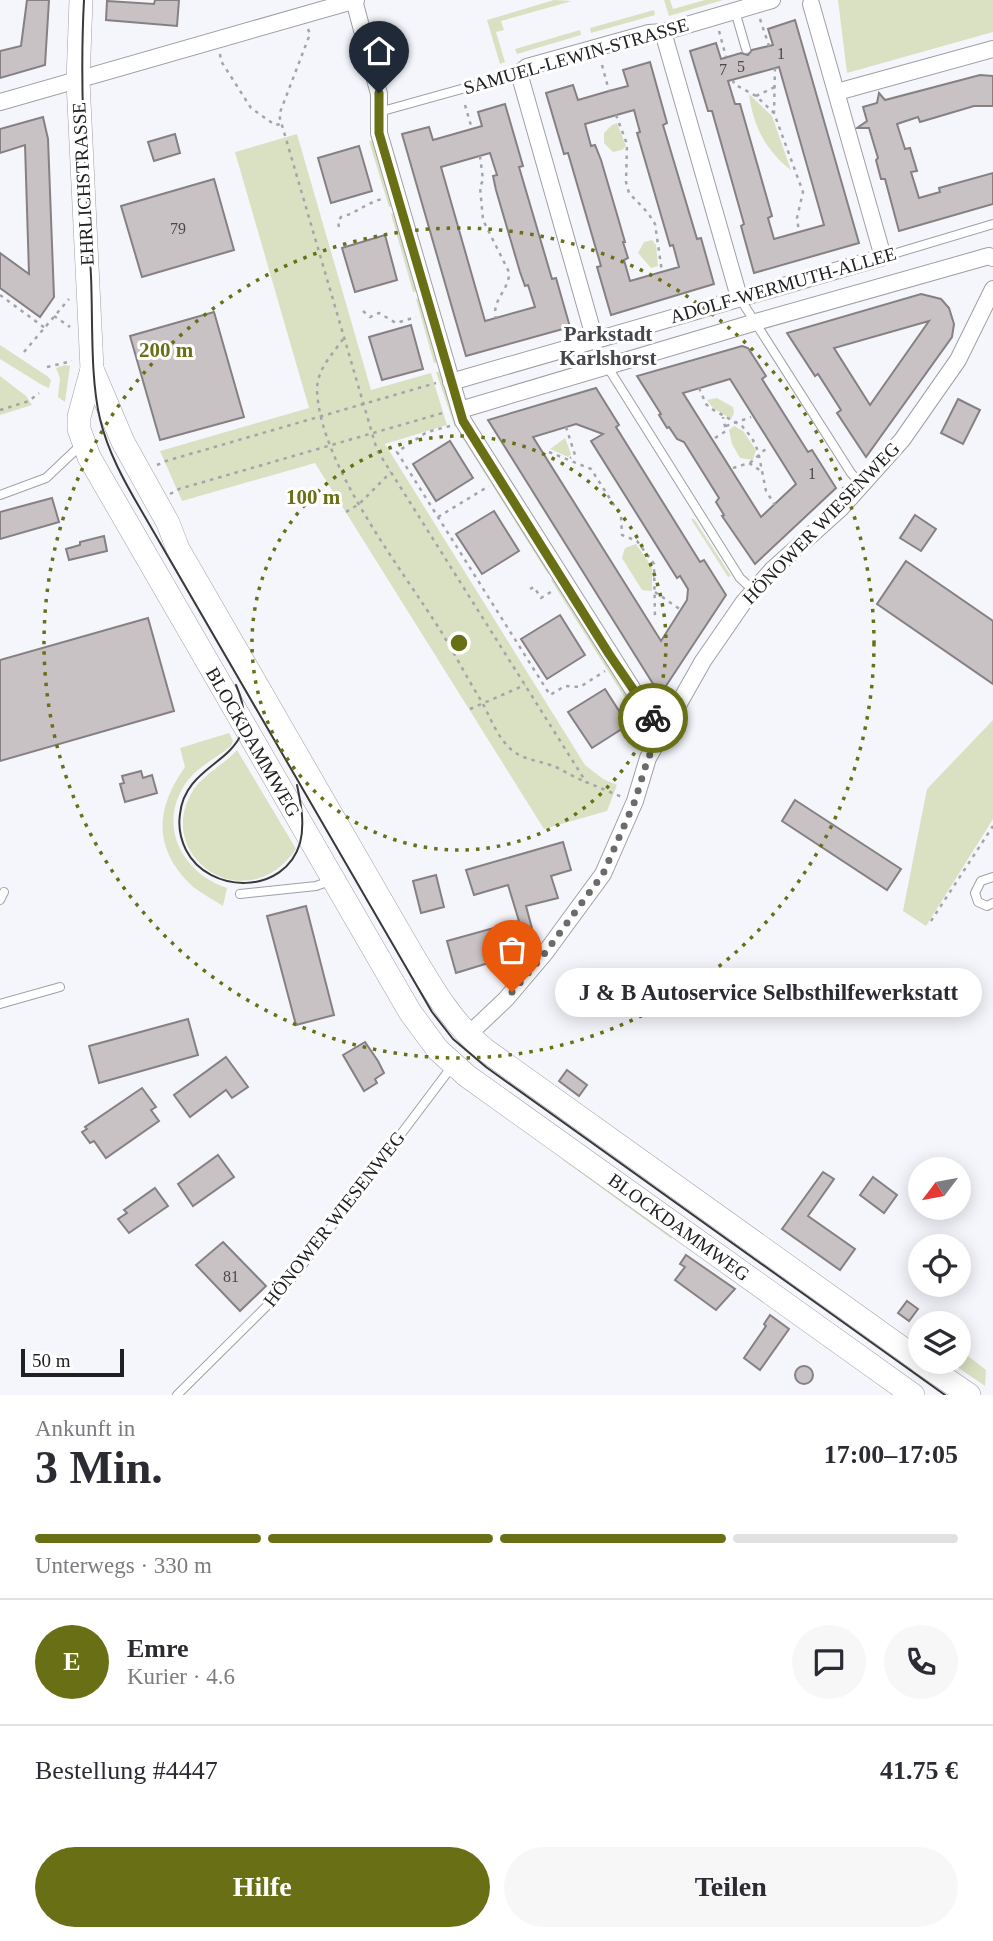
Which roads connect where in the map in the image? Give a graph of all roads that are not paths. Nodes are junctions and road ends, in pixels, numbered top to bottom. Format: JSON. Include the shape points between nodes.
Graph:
{"nodes":[{"id":1,"x":81,"y":0,"type":"edge"},
{"id":2,"x":355,"y":0,"type":"edge"},
{"id":3,"x":772,"y":0,"type":"edge"},
{"id":4,"x":811,"y":2,"type":"edge"},
{"id":5,"x":735,"y":11,"type":"junction"},
{"id":6,"x":663,"y":32,"type":"junction"},
{"id":7,"x":746,"y":49,"type":"dead end"},
{"id":8,"x":993,"y":49,"type":"edge"},
{"id":9,"x":519,"y":73,"type":"junction"},
{"id":10,"x":78,"y":80,"type":"junction"},
{"id":11,"x":836,"y":92,"type":"junction"},
{"id":12,"x":0,"y":102,"type":"edge"},
{"id":13,"x":379,"y":112,"type":"junction"},
{"id":14,"x":993,"y":224,"type":"edge"},
{"id":15,"x":883,"y":257,"type":"junction"},
{"id":16,"x":993,"y":258,"type":"edge"},
{"id":17,"x":993,"y":289,"type":"edge"},
{"id":18,"x":739,"y":297,"type":"junction"},
{"id":19,"x":755,"y":322,"type":"junction"},
{"id":20,"x":595,"y":340,"type":"junction"},
{"id":21,"x":82,"y":365,"type":"junction"},
{"id":22,"x":607,"y":366,"type":"junction"},
{"id":23,"x":444,"y":382,"type":"junction"},
{"id":24,"x":453,"y":411,"type":"junction"},
{"id":25,"x":111,"y":415,"type":"junction"},
{"id":26,"x":79,"y":417,"type":"junction"},
{"id":27,"x":83,"y":442,"type":"junction"},
{"id":28,"x":862,"y":485,"type":"junction"},
{"id":29,"x":0,"y":495,"type":"edge"},
{"id":30,"x":754,"y":591,"type":"junction"},
{"id":31,"x":666,"y":726,"type":"junction"},
{"id":32,"x":993,"y":877,"type":"edge"},
{"id":33,"x":333,"y":880,"type":"junction"},
{"id":34,"x":240,"y":894,"type":"dead end"},
{"id":35,"x":993,"y":903,"type":"edge"},
{"id":36,"x":60,"y":987,"type":"dead end"},
{"id":37,"x":0,"y":1004,"type":"edge"},
{"id":38,"x":468,"y":1035,"type":"junction"},
{"id":39,"x":449,"y":1061,"type":"junction"},
{"id":40,"x":695,"y":1220,"type":"junction"},
{"id":41,"x":891,"y":1360,"type":"junction"},
{"id":42,"x":908,"y":1361,"type":"edge"},
{"id":43,"x":939,"y":1374,"type":"edge"},
{"id":44,"x":177,"y":1395,"type":"edge"},
{"id":45,"x":913,"y":1395,"type":"edge"},
{"id":46,"x":969,"y":1395,"type":"edge"}],
"edges":[{"from":1,"to":10,"type":"street","name":"EHRLICHSTRASSE"},
{"from":2,"to":10,"type":"street"},
{"from":2,"to":13,"type":"street","via":[[379,93]]},
{"from":3,"to":5,"type":"street","name":"SAMUEL-LEWIN-STRASSE"},
{"from":4,"to":11,"type":"street"},
{"from":5,"to":6,"type":"street","name":"SAMUEL-LEWIN-STRASSE"},
{"from":5,"to":7,"type":"lane"},
{"from":6,"to":9,"type":"street","name":"SAMUEL-LEWIN-STRASSE","via":[[527,67]]},
{"from":6,"to":18,"type":"street"},
{"from":8,"to":11,"type":"street"},
{"from":9,"to":13,"type":"lane","name":"SAMUEL-LEWIN-STRASSE"},
{"from":9,"to":20,"type":"street"},
{"from":10,"to":12,"type":"street"},
{"from":10,"to":21,"type":"street","name":"EHRLICHSTRASSE"},
{"from":11,"to":15,"type":"street"},
{"from":13,"to":23,"type":"street","via":[[379,133]]},
{"from":14,"to":15,"type":"lane","name":"ADOLF-WERMUTH-ALLEE"},
{"from":15,"to":18,"type":"street","name":"ADOLF-WERMUTH-ALLEE"},
{"from":16,"to":19,"type":"street","name":"ADOLF-WERMUTH-ALLEE"},
{"from":17,"to":28,"type":"street","name":"HÖNOWER WIESENWEG","via":[[951,371],[902,440]]},
{"from":18,"to":19,"type":"lane"},
{"from":18,"to":20,"type":"street","name":"ADOLF-WERMUTH-ALLEE"},
{"from":19,"to":22,"type":"street","name":"ADOLF-WERMUTH-ALLEE"},
{"from":19,"to":28,"type":"lane"},
{"from":20,"to":23,"type":"street","name":"ADOLF-WERMUTH-ALLEE"},
{"from":21,"to":25,"type":"street","name":"BLOCKDAMMWEG"},
{"from":21,"to":26,"type":"street","name":"BLOCKDAMMWEG"},
{"from":22,"to":24,"type":"street","name":"ADOLF-WERMUTH-ALLEE"},
{"from":22,"to":30,"type":"lane","via":[[740,579]]},
{"from":23,"to":24,"type":"street"},
{"from":24,"to":31,"type":"street","via":[[649,715]]},
{"from":25,"to":26,"type":"street"},
{"from":25,"to":38,"type":"street","name":"BLOCKDAMMWEG","via":[[184,560],[429,984]]},
{"from":26,"to":27,"type":"street","name":"BLOCKDAMMWEG"},
{"from":27,"to":29,"type":"lane","via":[[46,478]]},
{"from":27,"to":33,"type":"street","name":"BLOCKDAMMWEG"},
{"from":28,"to":30,"type":"street","name":"HÖNOWER WIESENWEG"},
{"from":30,"to":31,"type":"street","name":"HÖNOWER WIESENWEG","via":[[703,661]]},
{"from":31,"to":38,"type":"street","name":"HÖNOWER WIESENWEG","via":[[648,758],[609,862],[591,891],[506,999]]},
{"from":32,"to":35,"type":"lane","via":[[982,881],[975,893],[978,902]]},
{"from":33,"to":34,"type":"lane"},
{"from":33,"to":39,"type":"street","name":"BLOCKDAMMWEG","via":[[410,1012]]},
{"from":36,"to":37,"type":"lane"},
{"from":38,"to":39,"type":"street"},
{"from":38,"to":40,"type":"street","name":"BLOCKDAMMWEG"},
{"from":39,"to":40,"type":"street","name":"BLOCKDAMMWEG"},
{"from":39,"to":44,"type":"lane","name":"HÖNOWER WIESENWEG","via":[[285,1288]]},
{"from":40,"to":41,"type":"street","name":"BLOCKDAMMWEG"},
{"from":40,"to":41,"type":"street","name":"BLOCKDAMMWEG"},
{"from":41,"to":42,"type":"street","name":"BLOCKDAMMWEG"},
{"from":41,"to":45,"type":"street","name":"BLOCKDAMMWEG"},
{"from":43,"to":46,"type":"street","name":"BLOCKDAMMWEG"}]}
